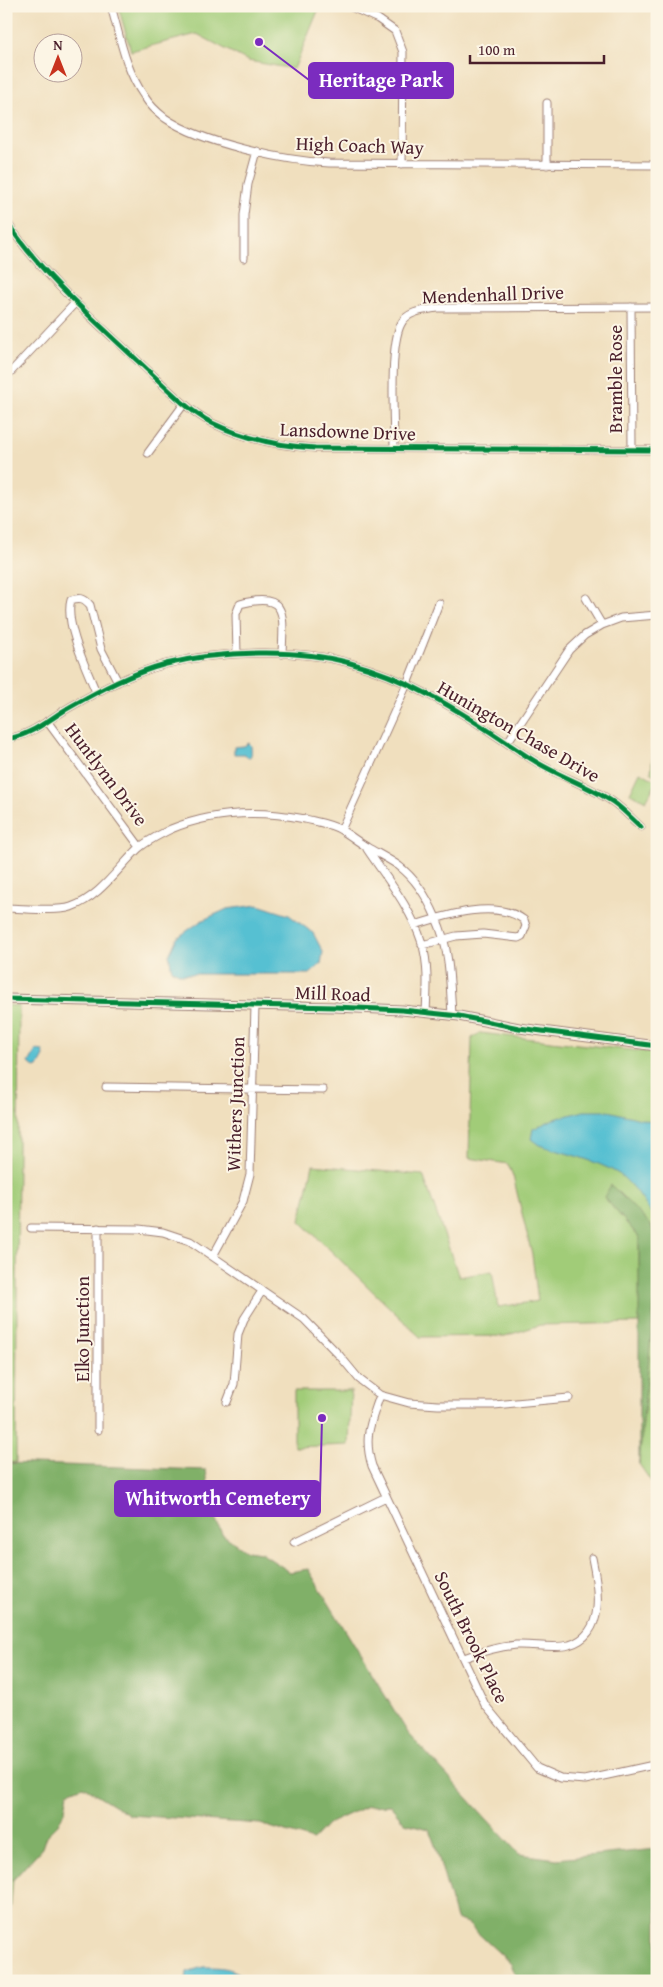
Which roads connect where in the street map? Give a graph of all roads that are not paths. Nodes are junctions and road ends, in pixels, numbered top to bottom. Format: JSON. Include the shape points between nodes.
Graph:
{"nodes":[{"id":1,"x":111,"y":6,"type":"edge"},
{"id":2,"x":349,"y":6,"type":"edge"},
{"id":3,"x":547,"y":103,"type":"dead end"},
{"id":4,"x":257,"y":151,"type":"junction"},
{"id":5,"x":402,"y":164,"type":"junction"},
{"id":6,"x":547,"y":165,"type":"junction"},
{"id":7,"x":657,"y":165,"type":"edge"},
{"id":8,"x":6,"y":221,"type":"edge"},
{"id":9,"x":244,"y":258,"type":"dead end"},
{"id":10,"x":76,"y":302,"type":"junction"},
{"id":11,"x":631,"y":307,"type":"junction"},
{"id":12,"x":657,"y":307,"type":"edge"},
{"id":13,"x":6,"y":377,"type":"edge"},
{"id":14,"x":184,"y":404,"type":"junction"},
{"id":15,"x":394,"y":448,"type":"junction"},
{"id":16,"x":632,"y":450,"type":"junction"},
{"id":17,"x":657,"y":450,"type":"edge"},
{"id":18,"x":148,"y":453,"type":"dead end"},
{"id":19,"x":586,"y":598,"type":"dead end"},
{"id":20,"x":439,"y":602,"type":"dead end"},
{"id":21,"x":657,"y":615,"type":"edge"},
{"id":22,"x":602,"y":625,"type":"junction"},
{"id":23,"x":237,"y":654,"type":"junction"},
{"id":24,"x":282,"y":654,"type":"junction"},
{"id":25,"x":118,"y":682,"type":"junction"},
{"id":26,"x":407,"y":684,"type":"junction"},
{"id":27,"x":96,"y":692,"type":"junction"},
{"id":28,"x":47,"y":721,"type":"junction"},
{"id":29,"x":6,"y":739,"type":"edge"},
{"id":30,"x":507,"y":743,"type":"junction"},
{"id":31,"x":641,"y":827,"type":"dead end"},
{"id":32,"x":341,"y":830,"type":"junction"},
{"id":33,"x":140,"y":846,"type":"junction"},
{"id":34,"x":366,"y":846,"type":"junction"},
{"id":35,"x":6,"y":908,"type":"edge"},
{"id":36,"x":436,"y":918,"type":"junction"},
{"id":37,"x":415,"y":925,"type":"junction"},
{"id":38,"x":444,"y":939,"type":"junction"},
{"id":39,"x":422,"y":945,"type":"junction"},
{"id":40,"x":6,"y":999,"type":"edge"},
{"id":41,"x":255,"y":1006,"type":"junction"},
{"id":42,"x":426,"y":1013,"type":"junction"},
{"id":43,"x":452,"y":1015,"type":"junction"},
{"id":44,"x":657,"y":1046,"type":"edge"},
{"id":45,"x":106,"y":1086,"type":"dead end"},
{"id":46,"x":253,"y":1089,"type":"junction"},
{"id":47,"x":323,"y":1090,"type":"dead end"},
{"id":48,"x":31,"y":1228,"type":"dead end"},
{"id":49,"x":98,"y":1228,"type":"junction"},
{"id":50,"x":213,"y":1256,"type":"junction"},
{"id":51,"x":262,"y":1291,"type":"junction"},
{"id":52,"x":380,"y":1395,"type":"junction"},
{"id":53,"x":568,"y":1398,"type":"dead end"},
{"id":54,"x":227,"y":1402,"type":"dead end"},
{"id":55,"x":98,"y":1430,"type":"dead end"},
{"id":56,"x":386,"y":1498,"type":"junction"},
{"id":57,"x":294,"y":1542,"type":"dead end"},
{"id":58,"x":592,"y":1558,"type":"dead end"},
{"id":59,"x":464,"y":1658,"type":"junction"},
{"id":60,"x":657,"y":1766,"type":"edge"}],
"edges":[{"from":1,"to":4,"type":"street","name":"High Coach Way","via":[[128,66],[153,107],[165,118],[192,132]]},
{"from":2,"to":5,"type":"street","via":[[395,31],[403,52]]},
{"from":3,"to":6,"type":"street"},
{"from":4,"to":5,"type":"street","name":"High Coach Way","via":[[309,162]]},
{"from":4,"to":9,"type":"street","via":[[244,215]]},
{"from":5,"to":6,"type":"street","name":"High Coach Way"},
{"from":6,"to":7,"type":"street","name":"High Coach Way"},
{"from":8,"to":10,"type":"street","name":"Lansdowne Drive","via":[[45,272]]},
{"from":10,"to":13,"type":"street"},
{"from":10,"to":14,"type":"street","name":"Lansdowne Drive"},
{"from":11,"to":12,"type":"street","name":"Mendenhall Drive"},
{"from":11,"to":15,"type":"street","name":"Mendenhall Drive","via":[[417,310],[401,323],[394,346]]},
{"from":11,"to":16,"type":"street","name":"Bramble Rose"},
{"from":14,"to":15,"type":"street","name":"Lansdowne Drive","via":[[211,422],[263,442],[288,447]]},
{"from":14,"to":18,"type":"street"},
{"from":15,"to":16,"type":"street","name":"Lansdowne Drive"},
{"from":16,"to":17,"type":"street","name":"Lansdowne Drive"},
{"from":19,"to":22,"type":"street"},
{"from":20,"to":26,"type":"street"},
{"from":21,"to":22,"type":"street","via":[[622,618]]},
{"from":22,"to":30,"type":"street","via":[[569,650]]},
{"from":23,"to":24,"type":"street","name":"Hunington Chase Drive"},
{"from":23,"to":24,"type":"street","via":[[236,614],[240,604],[252,600],[276,603],[282,610]]},
{"from":23,"to":25,"type":"street","name":"Hunington Chase Drive","via":[[167,664]]},
{"from":24,"to":26,"type":"street","name":"Hunington Chase Drive","via":[[349,663]]},
{"from":25,"to":27,"type":"street","name":"Hunington Chase Drive"},
{"from":25,"to":27,"type":"street","via":[[101,649],[90,605],[79,598],[71,600],[69,608],[79,651]]},
{"from":26,"to":30,"type":"street","name":"Hunington Chase Drive","via":[[459,711]]},
{"from":26,"to":32,"type":"street"},
{"from":27,"to":28,"type":"street","name":"Hunington Chase Drive"},
{"from":28,"to":29,"type":"street","name":"Hunington Chase Drive","via":[[32,731]]},
{"from":28,"to":33,"type":"street","name":"Huntlynn Drive"},
{"from":30,"to":31,"type":"street","name":"Hunington Chase Drive","via":[[612,802]]},
{"from":32,"to":33,"type":"street","via":[[282,814],[250,812],[202,820],[171,830]]},
{"from":32,"to":34,"type":"street"},
{"from":33,"to":35,"type":"street","via":[[97,893],[83,902],[69,908]]},
{"from":34,"to":36,"type":"street","via":[[412,878]]},
{"from":34,"to":37,"type":"street"},
{"from":36,"to":37,"type":"street"},
{"from":36,"to":38,"type":"street"},
{"from":36,"to":38,"type":"street","via":[[465,911],[492,911],[519,916],[526,926],[518,938],[483,934]]},
{"from":37,"to":39,"type":"street"},
{"from":38,"to":39,"type":"street"},
{"from":38,"to":43,"type":"street"},
{"from":39,"to":42,"type":"street","via":[[426,967]]},
{"from":40,"to":41,"type":"street","name":"Mill Road"},
{"from":41,"to":42,"type":"street","name":"Mill Road"},
{"from":41,"to":46,"type":"street","name":"Withers Junction"},
{"from":42,"to":43,"type":"street","name":"Mill Road"},
{"from":43,"to":44,"type":"street","name":"Mill Road"},
{"from":45,"to":46,"type":"street"},
{"from":46,"to":47,"type":"street"},
{"from":46,"to":50,"type":"street","name":"Withers Junction","via":[[251,1160],[246,1191]]},
{"from":48,"to":49,"type":"street"},
{"from":49,"to":50,"type":"street","via":[[163,1232],[190,1241]]},
{"from":49,"to":55,"type":"street","name":"Elko Junction"},
{"from":50,"to":51,"type":"street"},
{"from":51,"to":52,"type":"street","via":[[304,1319],[359,1378]]},
{"from":51,"to":54,"type":"street","via":[[238,1334],[234,1384]]},
{"from":52,"to":53,"type":"street","via":[[409,1403],[438,1405],[494,1405]]},
{"from":52,"to":56,"type":"street","name":"South Brook Place","via":[[368,1433],[367,1451]]},
{"from":56,"to":57,"type":"street"},
{"from":56,"to":59,"type":"street","name":"South Brook Place"},
{"from":58,"to":59,"type":"street","via":[[598,1608],[595,1620],[580,1639],[568,1645],[514,1645]]},
{"from":59,"to":60,"type":"street","name":"South Brook Place","via":[[485,1705],[537,1768],[560,1778],[585,1780]]}]}
